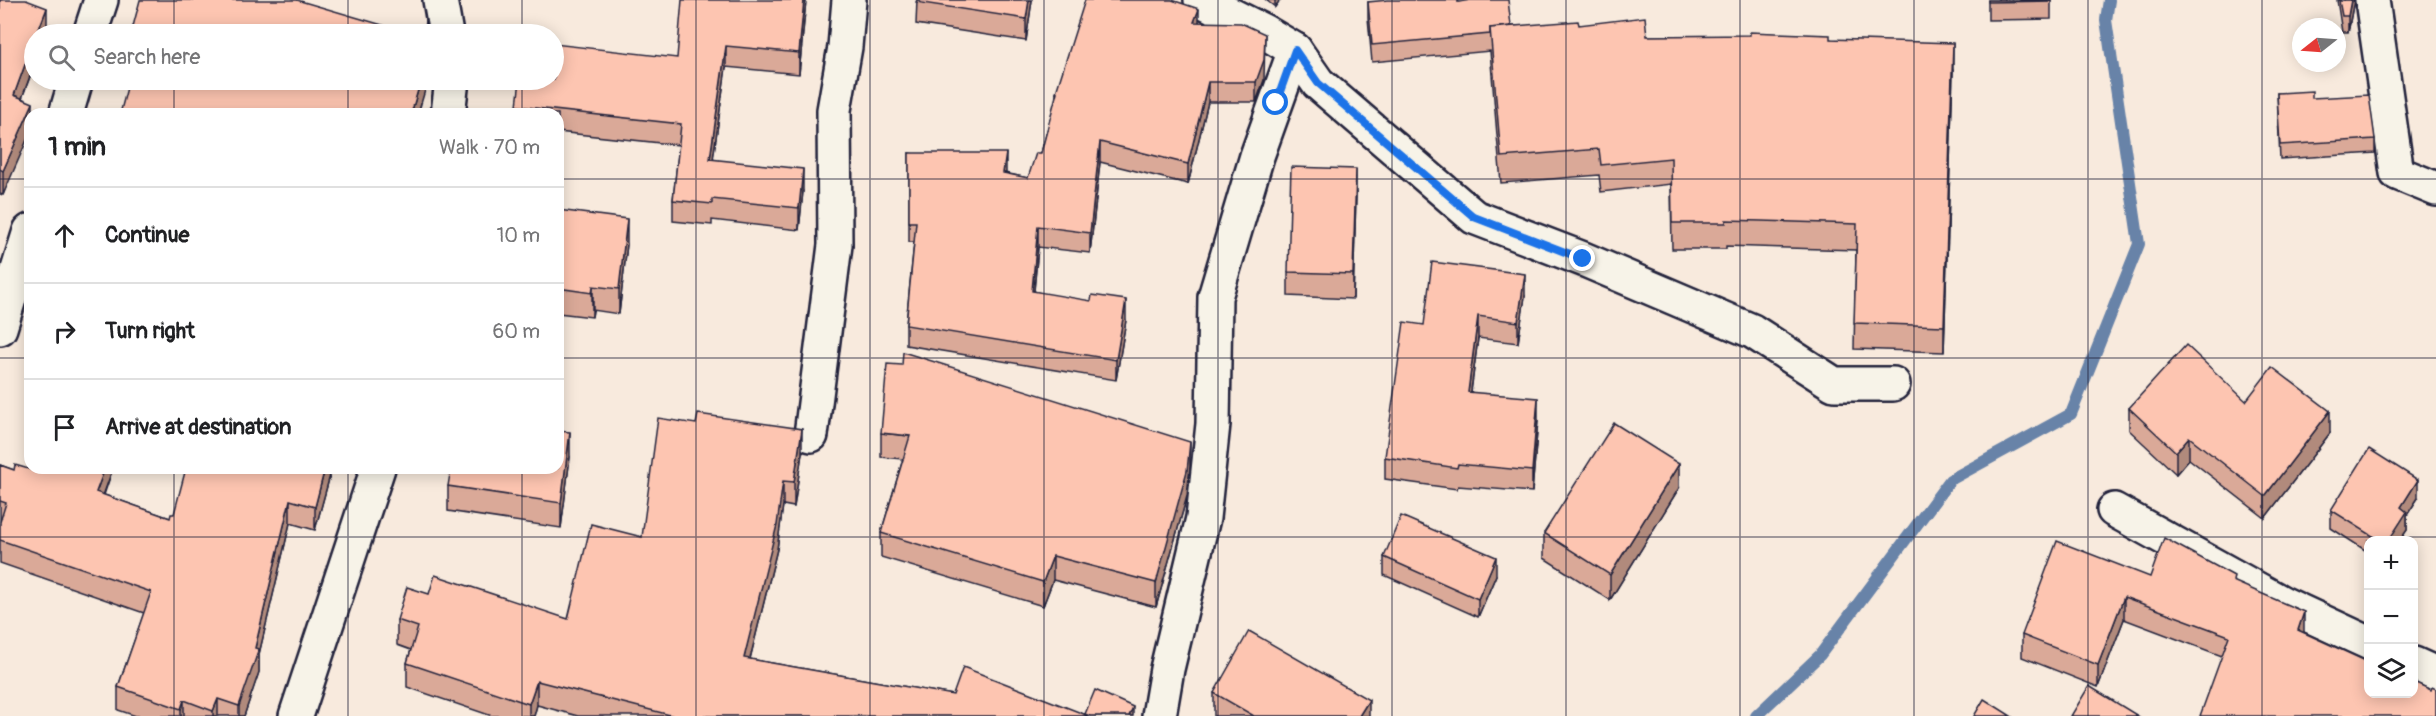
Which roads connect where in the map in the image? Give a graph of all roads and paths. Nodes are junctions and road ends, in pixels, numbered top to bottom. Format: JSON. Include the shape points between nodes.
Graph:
{"nodes":[{"id":1,"x":101,"y":0,"type":"edge"},
{"id":2,"x":440,"y":0,"type":"edge"},
{"id":3,"x":849,"y":0,"type":"edge"},
{"id":4,"x":1201,"y":0,"type":"edge"},
{"id":5,"x":2372,"y":0,"type":"edge"},
{"id":6,"x":93,"y":24,"type":"edge"},
{"id":7,"x":444,"y":24,"type":"edge"},
{"id":8,"x":1295,"y":50,"type":"junction"},
{"id":9,"x":73,"y":90,"type":"edge"},
{"id":10,"x":451,"y":90,"type":"edge"},
{"id":11,"x":68,"y":108,"type":"edge"},
{"id":12,"x":449,"y":108,"type":"edge"},
{"id":13,"x":2436,"y":189,"type":"edge"},
{"id":14,"x":24,"y":250,"type":"edge"},
{"id":15,"x":0,"y":328,"type":"edge"},
{"id":16,"x":1893,"y":384,"type":"dead end"},
{"id":17,"x":811,"y":435,"type":"dead end"},
{"id":18,"x":376,"y":474,"type":"edge"},
{"id":19,"x":2114,"y":510,"type":"dead end"},
{"id":20,"x":2364,"y":641,"type":"edge"},
{"id":21,"x":2418,"y":666,"type":"edge"},
{"id":22,"x":2436,"y":674,"type":"edge"},
{"id":23,"x":296,"y":716,"type":"edge"},
{"id":24,"x":1159,"y":716,"type":"edge"}],
"edges":[{"from":1,"to":6,"type":"street"},
{"from":2,"to":7,"type":"street"},
{"from":3,"to":17,"type":"street","via":[[834,110],[835,245]]},
{"from":4,"to":8,"type":"street"},
{"from":5,"to":13,"type":"street","via":[[2397,173]]},
{"from":8,"to":16,"type":"street","via":[[1318,83],[1474,217],[1752,331],[1834,384]]},
{"from":8,"to":24,"type":"street","via":[[1257,156],[1215,297],[1213,424],[1203,518]]},
{"from":9,"to":11,"type":"street"},
{"from":10,"to":12,"type":"street"},
{"from":14,"to":15,"type":"street"},
{"from":18,"to":23,"type":"street"},
{"from":19,"to":20,"type":"street","via":[[2282,603]]},
{"from":21,"to":22,"type":"street"}]}
